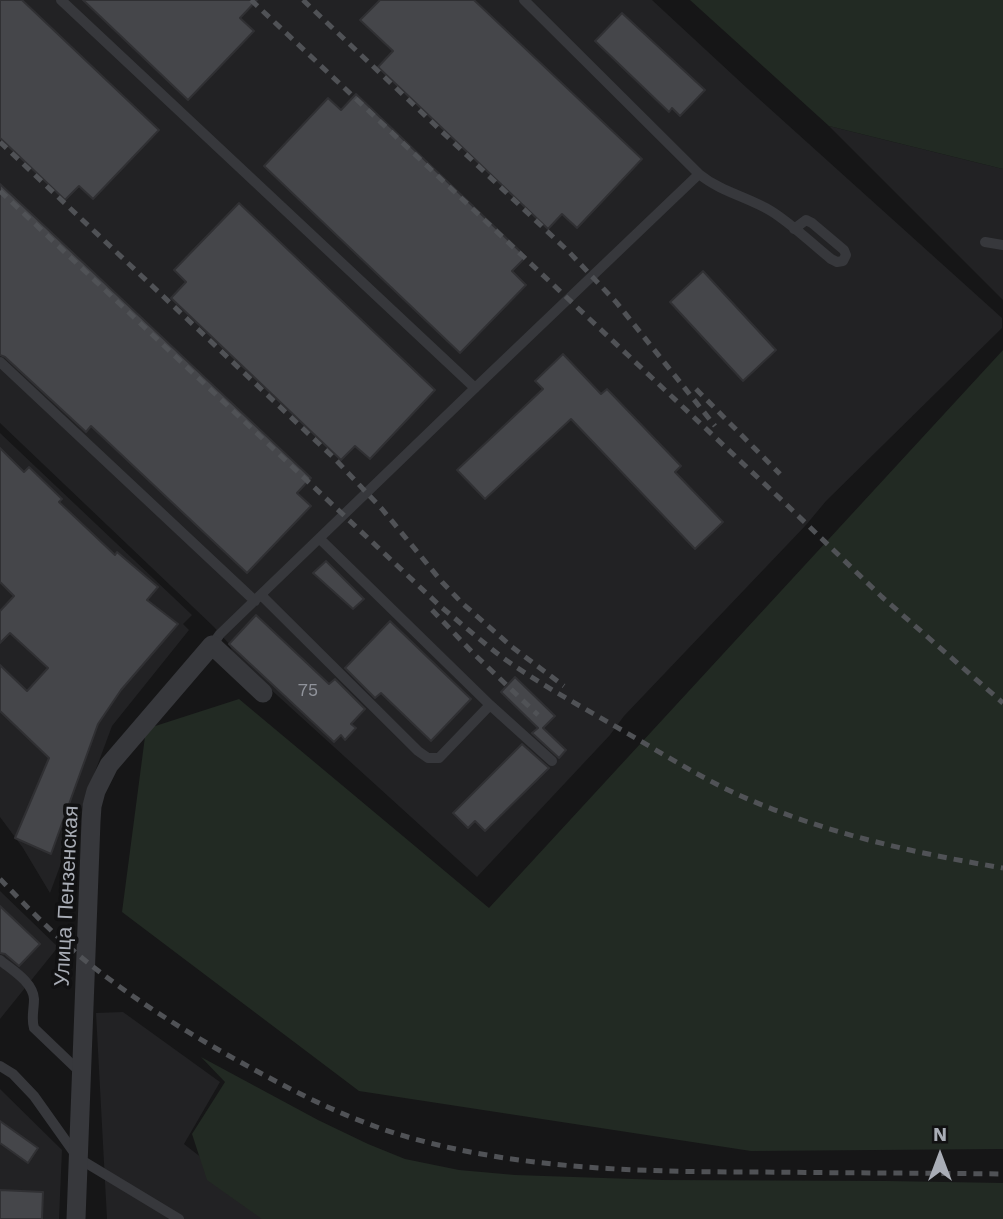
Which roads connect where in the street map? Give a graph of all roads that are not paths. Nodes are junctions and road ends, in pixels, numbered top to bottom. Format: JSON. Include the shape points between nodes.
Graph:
{"nodes":[{"id":1,"x":61,"y":0,"type":"edge"},
{"id":2,"x":524,"y":0,"type":"edge"},
{"id":3,"x":699,"y":174,"type":"junction"},
{"id":4,"x":794,"y":229,"type":"junction"},
{"id":5,"x":985,"y":242,"type":"dead end"},
{"id":6,"x":1003,"y":245,"type":"edge"},
{"id":7,"x":0,"y":362,"type":"edge"},
{"id":8,"x":475,"y":388,"type":"junction"},
{"id":9,"x":320,"y":539,"type":"junction"},
{"id":10,"x":258,"y":598,"type":"junction"},
{"id":11,"x":212,"y":645,"type":"junction"},
{"id":12,"x":264,"y":693,"type":"dead end"},
{"id":13,"x":490,"y":705,"type":"junction"},
{"id":14,"x":552,"y":761,"type":"dead end"},
{"id":15,"x":0,"y":960,"type":"edge"},
{"id":16,"x":0,"y":1066,"type":"edge"},
{"id":17,"x":81,"y":1073,"type":"junction"},
{"id":18,"x":78,"y":1158,"type":"junction"},
{"id":19,"x":76,"y":1219,"type":"edge"},
{"id":20,"x":179,"y":1219,"type":"edge"}],
"edges":[{"from":1,"to":8,"type":"lane"},
{"from":2,"to":3,"type":"lane"},
{"from":3,"to":4,"type":"lane","via":[[720,189],[774,212]]},
{"from":3,"to":8,"type":"lane"},
{"from":4,"to":4,"type":"lane","via":[[836,262],[846,256],[812,223],[806,220]]},
{"from":5,"to":6,"type":"lane"},
{"from":7,"to":10,"type":"lane"},
{"from":8,"to":9,"type":"lane"},
{"from":9,"to":10,"type":"lane"},
{"from":9,"to":13,"type":"lane"},
{"from":10,"to":11,"type":"lane"},
{"from":10,"to":13,"type":"lane","via":[[428,758],[439,758]]},
{"from":11,"to":12,"type":"street"},
{"from":11,"to":17,"type":"street","name":"Улица Пензенская","via":[[109,765],[96,792]]},
{"from":13,"to":14,"type":"lane"},
{"from":15,"to":17,"type":"lane","via":[[31,988],[34,1028]]},
{"from":16,"to":18,"type":"lane","via":[[34,1096]]},
{"from":17,"to":18,"type":"street","name":"Улица Пензенская"},
{"from":18,"to":19,"type":"street","name":"Улица Пензенская"},
{"from":18,"to":20,"type":"lane"}]}
